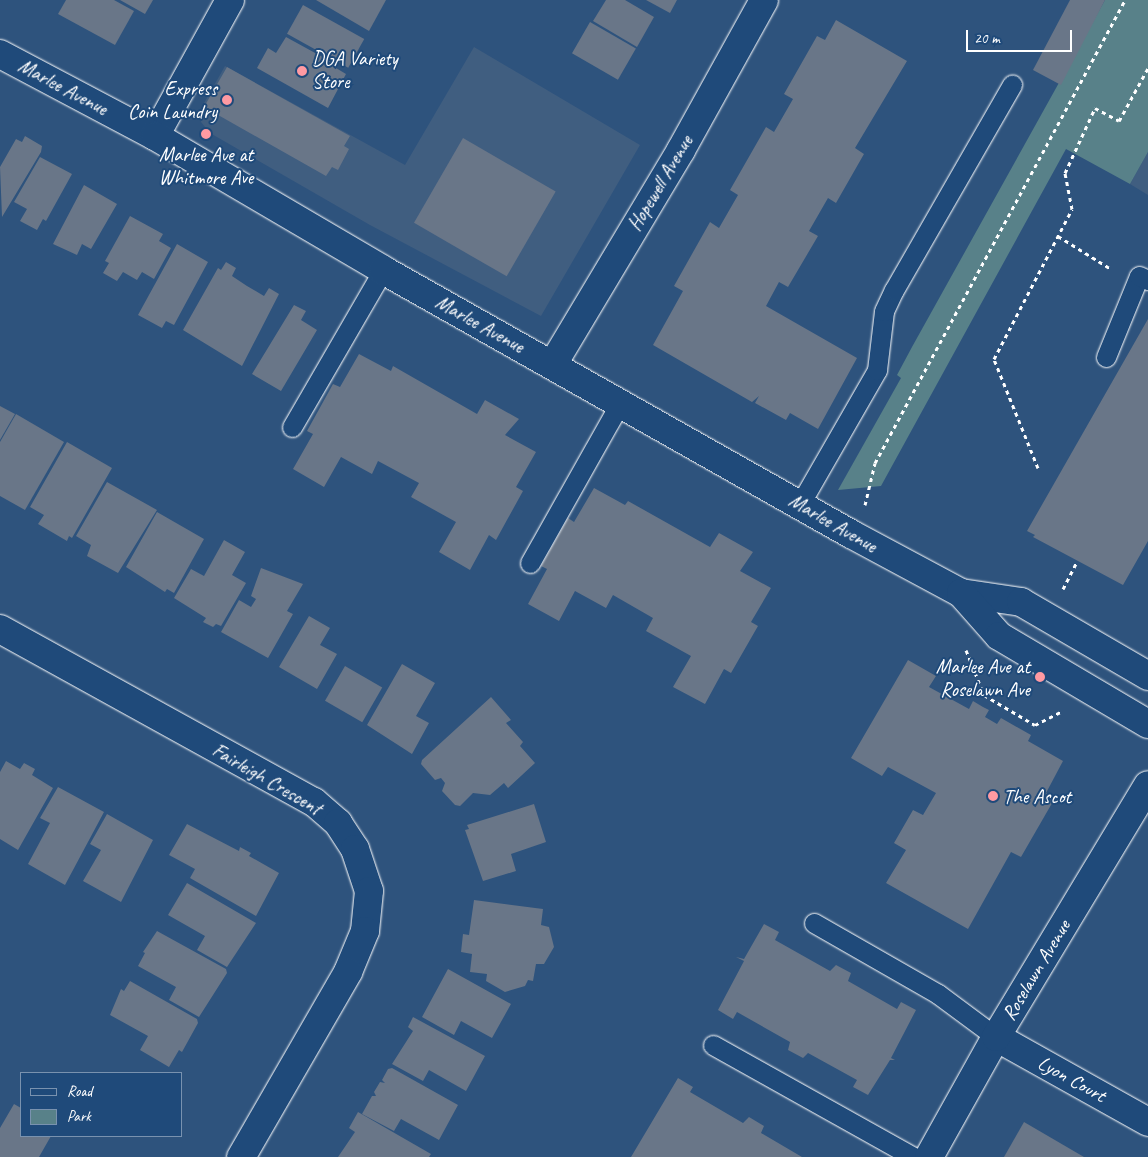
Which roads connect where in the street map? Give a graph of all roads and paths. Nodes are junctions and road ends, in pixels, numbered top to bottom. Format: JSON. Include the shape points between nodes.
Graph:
{"nodes":[{"id":1,"x":230,"y":0,"type":"edge"},
{"id":2,"x":764,"y":0,"type":"edge"},
{"id":3,"x":1125,"y":0,"type":"edge"},
{"id":4,"x":0,"y":54,"type":"edge"},
{"id":5,"x":1148,"y":68,"type":"edge"},
{"id":6,"x":1012,"y":85,"type":"dead end"},
{"id":7,"x":155,"y":136,"type":"junction"},
{"id":8,"x":1058,"y":236,"type":"junction"},
{"id":9,"x":383,"y":270,"type":"junction"},
{"id":10,"x":1141,"y":282,"type":"edge"},
{"id":11,"x":1106,"y":357,"type":"dead end"},
{"id":12,"x":553,"y":364,"type":"junction"},
{"id":13,"x":620,"y":403,"type":"junction"},
{"id":14,"x":292,"y":427,"type":"dead end"},
{"id":15,"x":1038,"y":468,"type":"dead end"},
{"id":16,"x":800,"y":504,"type":"junction"},
{"id":17,"x":850,"y":534,"type":"junction"},
{"id":18,"x":1077,"y":562,"type":"dead end"},
{"id":19,"x":530,"y":563,"type":"dead end"},
{"id":20,"x":961,"y":592,"type":"junction"},
{"id":21,"x":1060,"y":594,"type":"dead end"},
{"id":22,"x":0,"y":629,"type":"edge"},
{"id":23,"x":964,"y":645,"type":"dead end"},
{"id":24,"x":1148,"y":676,"type":"edge"},
{"id":25,"x":1071,"y":707,"type":"dead end"},
{"id":26,"x":1148,"y":724,"type":"edge"},
{"id":27,"x":1148,"y":785,"type":"edge"},
{"id":28,"x":814,"y":923,"type":"dead end"},
{"id":29,"x":996,"y":1037,"type":"junction"},
{"id":30,"x":713,"y":1045,"type":"dead end"},
{"id":31,"x":1148,"y":1122,"type":"edge"},
{"id":32,"x":240,"y":1157,"type":"edge"},
{"id":33,"x":913,"y":1157,"type":"edge"},
{"id":34,"x":929,"y":1157,"type":"edge"}],
"edges":[{"from":1,"to":7,"type":"street"},
{"from":2,"to":12,"type":"street","name":"Hopewell Avenue","via":[[681,150]]},
{"from":3,"to":17,"type":"path","via":[[874,463],[864,511]]},
{"from":4,"to":7,"type":"street","name":"Marlee Avenue"},
{"from":5,"to":8,"type":"path","via":[[1119,120],[1095,108],[1065,173],[1072,210]]},
{"from":6,"to":16,"type":"lane","via":[[894,290],[884,311],[876,370]]},
{"from":7,"to":9,"type":"street","name":"Marlee Avenue"},
{"from":8,"to":10,"type":"path"},
{"from":8,"to":15,"type":"path","via":[[994,359]]},
{"from":9,"to":12,"type":"street","name":"Marlee Avenue"},
{"from":9,"to":14,"type":"lane"},
{"from":10,"to":11,"type":"lane"},
{"from":12,"to":13,"type":"street","name":"Marlee Avenue"},
{"from":13,"to":16,"type":"street","name":"Marlee Avenue"},
{"from":13,"to":19,"type":"lane"},
{"from":16,"to":17,"type":"street","name":"Marlee Avenue"},
{"from":17,"to":20,"type":"street","name":"Marlee Avenue"},
{"from":18,"to":21,"type":"path"},
{"from":20,"to":24,"type":"street","name":"Marlee Avenue","via":[[1021,602]]},
{"from":20,"to":26,"type":"street","name":"Marlee Avenue","via":[[999,636]]},
{"from":22,"to":32,"type":"street","name":"Fairleigh Crescent","via":[[314,802],[338,823],[355,849],[369,891],[366,931],[348,972]]},
{"from":23,"to":25,"type":"path","via":[[984,695],[1035,725]]},
{"from":27,"to":29,"type":"street","name":"Roselawn Avenue"},
{"from":28,"to":29,"type":"lane","via":[[938,994]]},
{"from":29,"to":31,"type":"street","name":"Lyon Court"},
{"from":29,"to":34,"type":"street","name":"Roselawn Avenue"},
{"from":30,"to":33,"type":"lane"}]}
